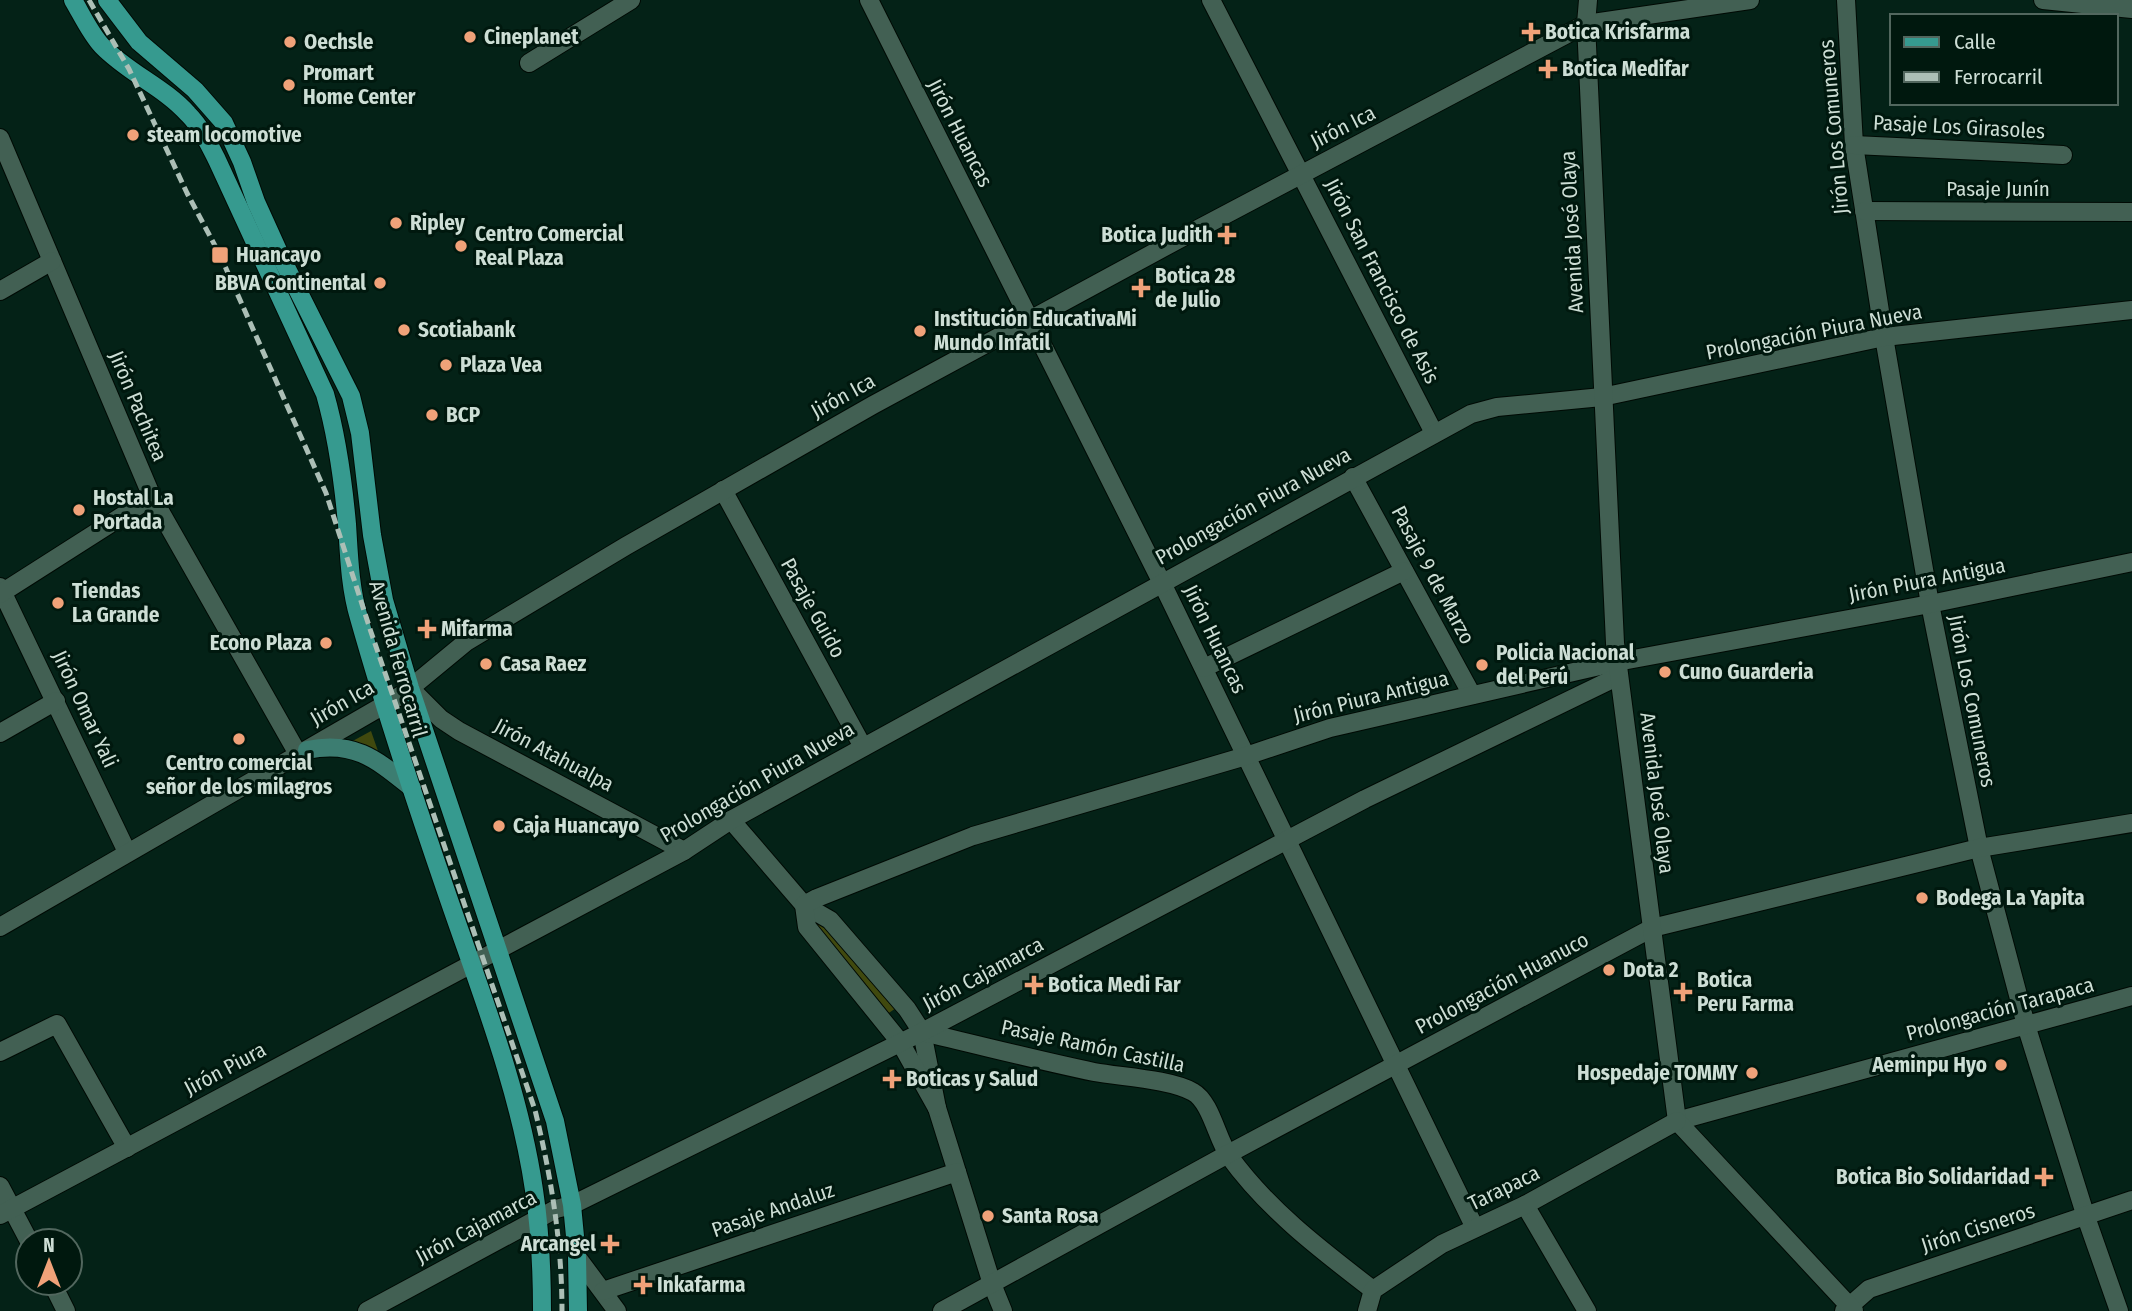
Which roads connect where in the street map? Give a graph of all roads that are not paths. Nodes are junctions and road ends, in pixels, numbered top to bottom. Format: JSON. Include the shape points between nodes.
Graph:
{"nodes":[{"id":1,"x":631,"y":0,"type":"edge"},
{"id":2,"x":869,"y":0,"type":"edge"},
{"id":3,"x":1212,"y":0,"type":"edge"},
{"id":4,"x":1588,"y":0,"type":"edge"},
{"id":5,"x":1750,"y":0,"type":"edge"},
{"id":6,"x":1846,"y":0,"type":"edge"},
{"id":7,"x":2043,"y":0,"type":"edge"},
{"id":8,"x":110,"y":5,"type":"edge"},
{"id":9,"x":78,"y":7,"type":"edge"},
{"id":10,"x":2132,"y":9,"type":"edge"},
{"id":11,"x":1586,"y":24,"type":"junction"},
{"id":12,"x":529,"y":63,"type":"dead end"},
{"id":13,"x":0,"y":138,"type":"edge"},
{"id":14,"x":1854,"y":145,"type":"junction"},
{"id":15,"x":2063,"y":155,"type":"dead end"},
{"id":16,"x":1301,"y":174,"type":"junction"},
{"id":17,"x":1864,"y":211,"type":"junction"},
{"id":18,"x":2132,"y":212,"type":"edge"},
{"id":19,"x":52,"y":261,"type":"junction"},
{"id":20,"x":0,"y":291,"type":"edge"},
{"id":21,"x":2132,"y":310,"type":"edge"},
{"id":22,"x":1029,"y":321,"type":"junction"},
{"id":23,"x":1884,"y":337,"type":"junction"},
{"id":24,"x":1602,"y":397,"type":"junction"},
{"id":25,"x":1434,"y":433,"type":"junction"},
{"id":26,"x":1353,"y":477,"type":"junction"},
{"id":27,"x":723,"y":490,"type":"junction"},
{"id":28,"x":152,"y":497,"type":"junction"},
{"id":29,"x":2132,"y":562,"type":"edge"},
{"id":30,"x":1404,"y":571,"type":"junction"},
{"id":31,"x":1162,"y":583,"type":"junction"},
{"id":32,"x":1,"y":591,"type":"edge"},
{"id":33,"x":1930,"y":604,"type":"junction"},
{"id":34,"x":1204,"y":668,"type":"junction"},
{"id":35,"x":1618,"y":669,"type":"junction"},
{"id":36,"x":410,"y":688,"type":"junction"},
{"id":37,"x":1472,"y":695,"type":"junction"},
{"id":38,"x":56,"y":701,"type":"junction"},
{"id":39,"x":385,"y":704,"type":"junction"},
{"id":40,"x":0,"y":733,"type":"edge"},
{"id":41,"x":863,"y":747,"type":"junction"},
{"id":42,"x":303,"y":752,"type":"junction"},
{"id":43,"x":1246,"y":756,"type":"junction"},
{"id":44,"x":412,"y":789,"type":"junction"},
{"id":45,"x":731,"y":820,"type":"junction"},
{"id":46,"x":2132,"y":823,"type":"edge"},
{"id":47,"x":1287,"y":839,"type":"junction"},
{"id":48,"x":1979,"y":848,"type":"junction"},
{"id":49,"x":684,"y":851,"type":"junction"},
{"id":50,"x":127,"y":852,"type":"junction"},
{"id":51,"x":804,"y":905,"type":"junction"},
{"id":52,"x":3,"y":918,"type":"edge"},
{"id":53,"x":1652,"y":928,"type":"junction"},
{"id":54,"x":497,"y":950,"type":"junction"},
{"id":55,"x":472,"y":964,"type":"junction"},
{"id":56,"x":2132,"y":996,"type":"edge"},
{"id":57,"x":2026,"y":1025,"type":"junction"},
{"id":58,"x":922,"y":1032,"type":"junction"},
{"id":59,"x":900,"y":1042,"type":"junction"},
{"id":60,"x":0,"y":1052,"type":"edge"},
{"id":61,"x":1397,"y":1066,"type":"junction"},
{"id":62,"x":937,"y":1108,"type":"junction"},
{"id":63,"x":1676,"y":1121,"type":"junction"},
{"id":64,"x":127,"y":1148,"type":"junction"},
{"id":65,"x":1227,"y":1154,"type":"junction"},
{"id":66,"x":957,"y":1172,"type":"junction"},
{"id":67,"x":0,"y":1186,"type":"edge"},
{"id":68,"x":2132,"y":1200,"type":"edge"},
{"id":69,"x":572,"y":1205,"type":"junction"},
{"id":70,"x":1525,"y":1205,"type":"junction"},
{"id":71,"x":6,"y":1212,"type":"edge"},
{"id":72,"x":2085,"y":1216,"type":"junction"},
{"id":73,"x":538,"y":1219,"type":"junction"},
{"id":74,"x":18,"y":1227,"type":"edge"},
{"id":75,"x":1475,"y":1228,"type":"junction"},
{"id":76,"x":577,"y":1257,"type":"junction"},
{"id":77,"x":992,"y":1284,"type":"junction"},
{"id":78,"x":1373,"y":1290,"type":"junction"},
{"id":79,"x":603,"y":1291,"type":"junction"},
{"id":80,"x":1850,"y":1310,"type":"edge"},
{"id":81,"x":367,"y":1311,"type":"edge"},
{"id":82,"x":542,"y":1311,"type":"edge"},
{"id":83,"x":578,"y":1311,"type":"edge"},
{"id":84,"x":617,"y":1311,"type":"edge"},
{"id":85,"x":942,"y":1311,"type":"edge"},
{"id":86,"x":1003,"y":1311,"type":"edge"},
{"id":87,"x":1367,"y":1311,"type":"edge"},
{"id":88,"x":1587,"y":1311,"type":"edge"},
{"id":89,"x":2119,"y":1311,"type":"edge"}],
"edges":[{"from":1,"to":12,"type":"street"},
{"from":2,"to":22,"type":"street","name":"Jirón Huancas"},
{"from":3,"to":16,"type":"street","name":"Jirón San Francisco de Asis"},
{"from":4,"to":11,"type":"street","name":"Avenida José Olaya"},
{"from":5,"to":11,"type":"street","name":"Jirón Ica"},
{"from":6,"to":14,"type":"street","name":"Jirón Los Comuneros"},
{"from":7,"to":10,"type":"street"},
{"from":8,"to":36,"type":"main road","name":"Avenida Ferrocarril","via":[[139,42],[195,90],[224,123],[275,244],[351,396],[384,600]]},
{"from":9,"to":39,"type":"main road","name":"Avenida Ferrocarril","via":[[104,48],[168,96],[200,128],[318,377],[335,433],[356,608]]},
{"from":11,"to":16,"type":"street","name":"Jirón Ica"},
{"from":11,"to":24,"type":"street","name":"Avenida José Olaya"},
{"from":13,"to":19,"type":"street","name":"Jirón Pachitea"},
{"from":14,"to":15,"type":"street","name":"Pasaje Los Girasoles"},
{"from":14,"to":17,"type":"street","name":"Jirón Los Comuneros"},
{"from":16,"to":22,"type":"street","name":"Jirón Ica"},
{"from":16,"to":25,"type":"street","name":"Jirón San Francisco de Asis"},
{"from":17,"to":18,"type":"street","name":"Pasaje Junín"},
{"from":17,"to":23,"type":"street","name":"Jirón Los Comuneros"},
{"from":19,"to":20,"type":"street"},
{"from":19,"to":28,"type":"street","name":"Jirón Pachitea"},
{"from":21,"to":23,"type":"street","name":"Prolongación Piura Nueva"},
{"from":22,"to":27,"type":"street","name":"Jirón Ica"},
{"from":22,"to":31,"type":"street","name":"Jirón Huancas"},
{"from":23,"to":24,"type":"street","name":"Prolongación Piura Nueva"},
{"from":23,"to":33,"type":"street","name":"Jirón Los Comuneros"},
{"from":24,"to":25,"type":"street","name":"Prolongación Piura Nueva","via":[[1497,407]]},
{"from":24,"to":35,"type":"street","name":"Avenida José Olaya"},
{"from":25,"to":26,"type":"street","name":"Prolongación Piura Nueva"},
{"from":26,"to":30,"type":"street","name":"Pasaje 9 de Marzo"},
{"from":26,"to":31,"type":"street","name":"Prolongación Piura Nueva"},
{"from":27,"to":36,"type":"street","name":"Jirón Ica","via":[[466,642]]},
{"from":27,"to":41,"type":"street","name":"Pasaje Guido"},
{"from":28,"to":32,"type":"street"},
{"from":28,"to":42,"type":"street","name":"Jirón Pachitea"},
{"from":29,"to":33,"type":"street","name":"Jirón Piura Antigua"},
{"from":30,"to":34,"type":"street"},
{"from":30,"to":37,"type":"street","name":"Pasaje 9 de Marzo"},
{"from":31,"to":34,"type":"street","name":"Jirón Huancas"},
{"from":31,"to":41,"type":"street","name":"Prolongación Piura Nueva"},
{"from":32,"to":38,"type":"street","name":"Jirón Omar Yali"},
{"from":33,"to":35,"type":"street","name":"Jirón Piura Antigua"},
{"from":33,"to":48,"type":"street","name":"Jirón Los Comuneros"},
{"from":34,"to":43,"type":"street","name":"Jirón Huancas"},
{"from":35,"to":37,"type":"street","name":"Jirón Piura Antigua"},
{"from":35,"to":47,"type":"street","name":"Jirón Cajamarca"},
{"from":35,"to":53,"type":"street","name":"Avenida José Olaya"},
{"from":36,"to":39,"type":"street","name":"Jirón Ica"},
{"from":36,"to":49,"type":"street","name":"Jirón Atahualpa","via":[[459,731]]},
{"from":36,"to":54,"type":"main road","name":"Avenida Ferrocarril"},
{"from":37,"to":43,"type":"street","name":"Jirón Piura Antigua","via":[[1330,728]]},
{"from":38,"to":40,"type":"street"},
{"from":38,"to":50,"type":"street","name":"Jirón Omar Yali"},
{"from":39,"to":42,"type":"street","name":"Jirón Ica"},
{"from":39,"to":44,"type":"main road","name":"Avenida Ferrocarril"},
{"from":41,"to":45,"type":"street","name":"Prolongación Piura Nueva"},
{"from":42,"to":44,"type":"main road","via":[[328,746],[353,750],[380,763]]},
{"from":42,"to":50,"type":"street","name":"Jirón Ica"},
{"from":43,"to":47,"type":"street","name":"Jirón Huancas"},
{"from":43,"to":51,"type":"street","name":"Jirón Piura Antigua","via":[[973,836]]},
{"from":44,"to":55,"type":"main road","name":"Avenida Ferrocarril"},
{"from":45,"to":49,"type":"street","name":"Prolongación Piura Nueva"},
{"from":45,"to":51,"type":"street"},
{"from":46,"to":48,"type":"street","name":"Prolongación Huanuco"},
{"from":47,"to":58,"type":"street","name":"Jirón Cajamarca"},
{"from":47,"to":61,"type":"street","name":"Jirón Huancas"},
{"from":48,"to":53,"type":"street","name":"Prolongación Huanuco"},
{"from":48,"to":57,"type":"street","name":"Jirón Los Comuneros"},
{"from":49,"to":54,"type":"street","name":"Prolongación Piura Nueva"},
{"from":50,"to":52,"type":"street","name":"Jirón Ica"},
{"from":51,"to":58,"type":"street","via":[[830,920]]},
{"from":51,"to":59,"type":"street","via":[[807,927]]},
{"from":53,"to":61,"type":"street","name":"Prolongación Huanuco"},
{"from":53,"to":63,"type":"street","name":"Avenida José Olaya"},
{"from":54,"to":55,"type":"street","name":"Prolongación Piura Nueva"},
{"from":54,"to":69,"type":"main road","name":"Avenida Ferrocarril","via":[[555,1121]]},
{"from":55,"to":64,"type":"street","name":"Jirón Piura"},
{"from":55,"to":73,"type":"main road","name":"Avenida Ferrocarril","via":[[519,1118]]},
{"from":56,"to":57,"type":"street","name":"Prolongación Tarapaca"},
{"from":57,"to":63,"type":"street","name":"Prolongación Tarapaca"},
{"from":57,"to":72,"type":"street","name":"Jirón Los Comuneros"},
{"from":58,"to":59,"type":"street","name":"Jirón Cajamarca"},
{"from":58,"to":62,"type":"street"},
{"from":58,"to":65,"type":"street","name":"Pasaje Ramón Castilla","via":[[1195,1092]]},
{"from":59,"to":62,"type":"street"},
{"from":59,"to":69,"type":"street","name":"Jirón Cajamarca"},
{"from":60,"to":64,"type":"street","via":[[57,1024]]},
{"from":61,"to":65,"type":"street","name":"Prolongación Huanuco"},
{"from":61,"to":75,"type":"street","name":"Jirón Huancas"},
{"from":62,"to":66,"type":"street"},
{"from":63,"to":70,"type":"street","name":"Tarapaca"},
{"from":63,"to":80,"type":"street"},
{"from":64,"to":71,"type":"street","name":"Jirón Piura"},
{"from":65,"to":77,"type":"street","name":"Prolongación Huanuco"},
{"from":65,"to":78,"type":"street","name":"Pasaje Ramón Castilla","via":[[1268,1203]]},
{"from":66,"to":77,"type":"street"},
{"from":66,"to":79,"type":"street","name":"Pasaje Andaluz"},
{"from":67,"to":71,"type":"street"},
{"from":68,"to":72,"type":"street","name":"Jirón Cisneros"},
{"from":69,"to":73,"type":"street","name":"Jirón Cajamarca"},
{"from":69,"to":76,"type":"main road","name":"Avenida Ferrocarril"},
{"from":70,"to":75,"type":"street","name":"Tarapaca"},
{"from":70,"to":88,"type":"street"},
{"from":71,"to":74,"type":"street"},
{"from":72,"to":80,"type":"street","name":"Jirón Cisneros","via":[[1869,1289]]},
{"from":72,"to":89,"type":"street","name":"Jirón Los Comuneros"},
{"from":73,"to":81,"type":"street","name":"Jirón Cajamarca"},
{"from":73,"to":82,"type":"main road","name":"Avenida Ferrocarril"},
{"from":75,"to":78,"type":"street","name":"Tarapaca"},
{"from":76,"to":79,"type":"street"},
{"from":76,"to":83,"type":"main road","name":"Avenida Ferrocarril"},
{"from":77,"to":85,"type":"street","name":"Prolongación Huanuco"},
{"from":77,"to":86,"type":"street"},
{"from":78,"to":87,"type":"street"},
{"from":79,"to":84,"type":"street"}]}
